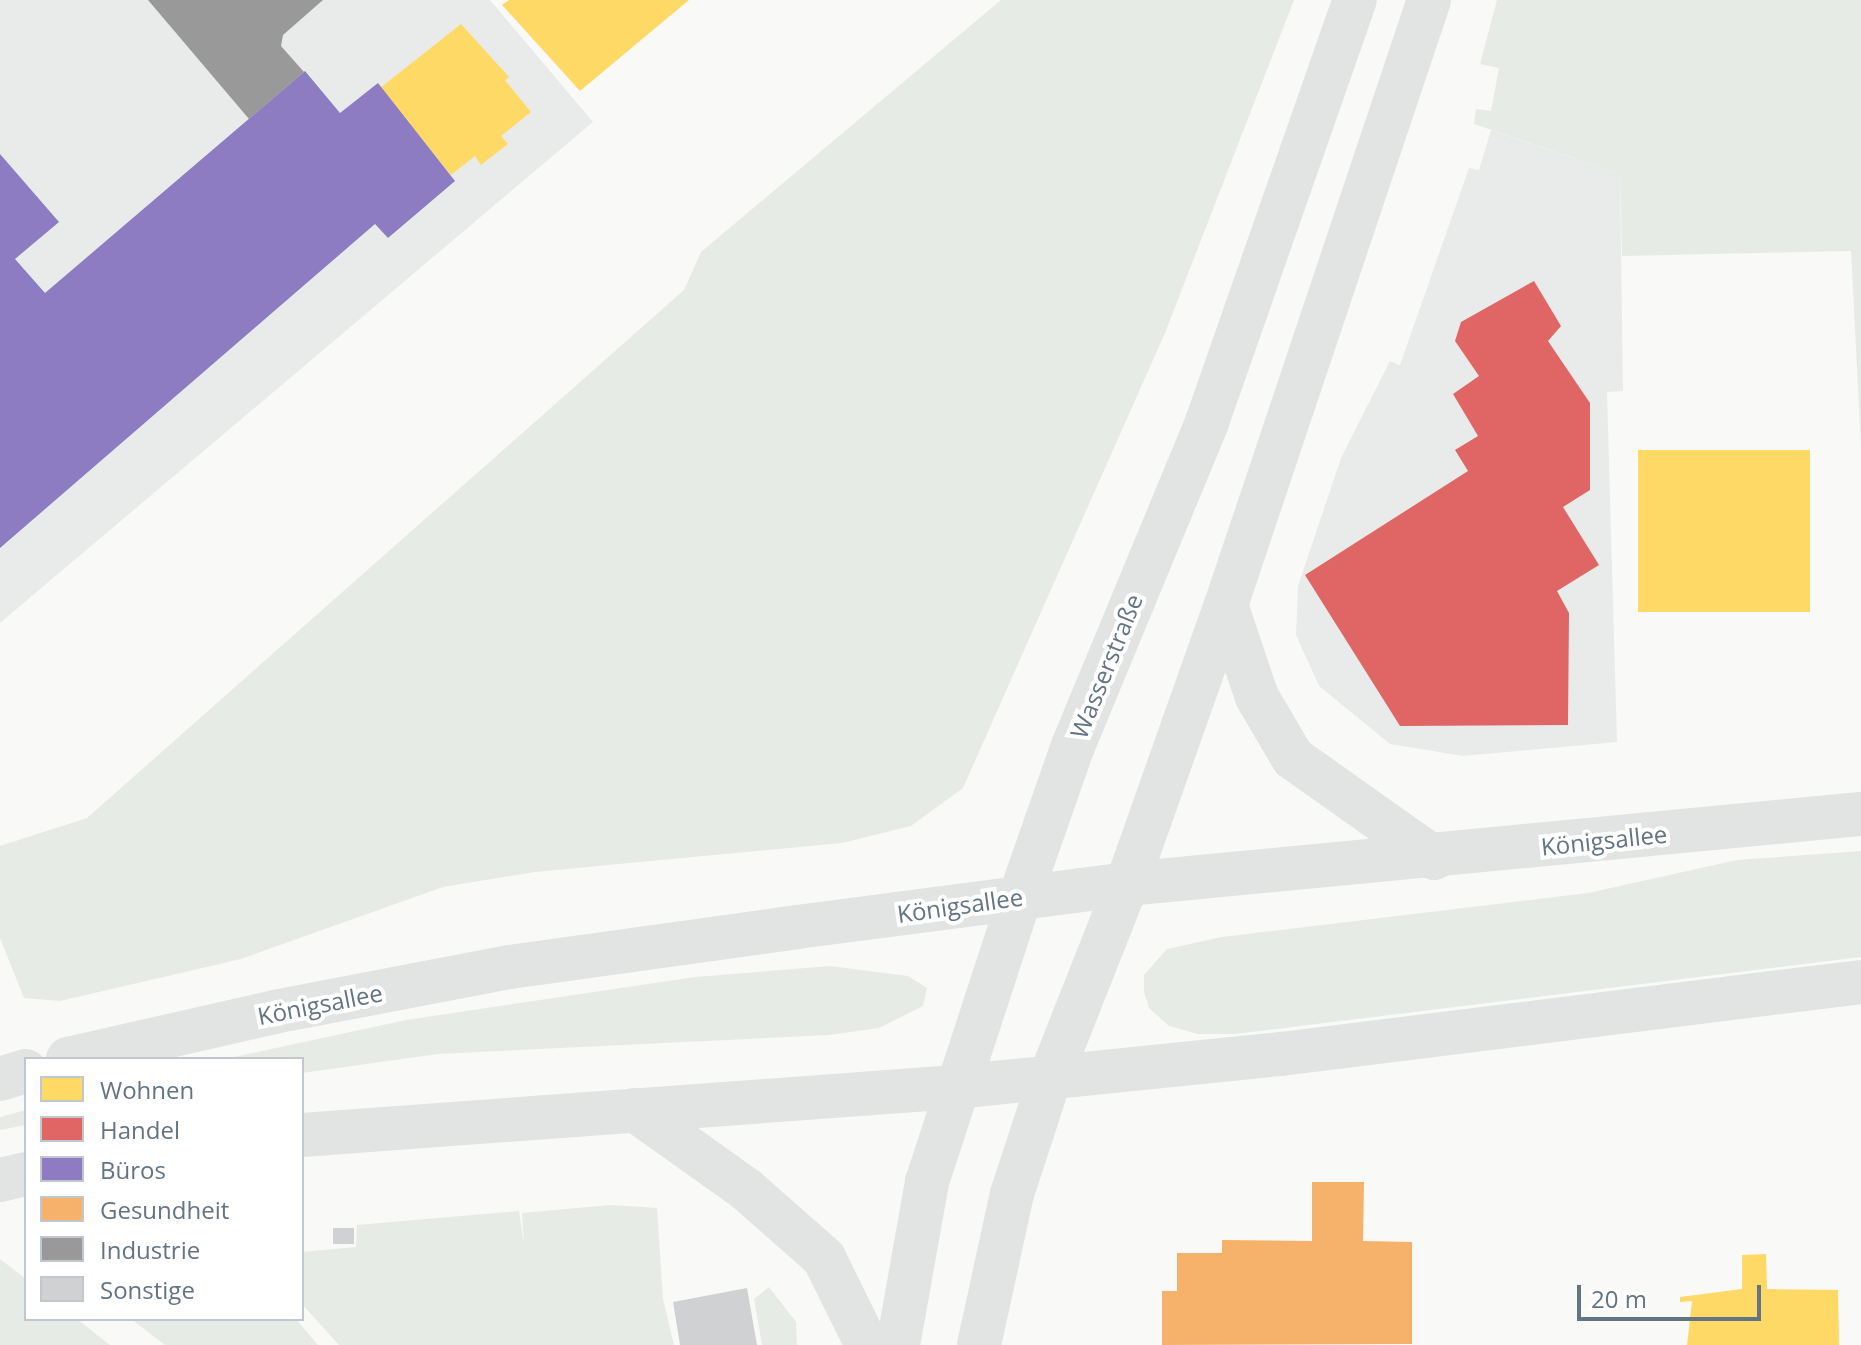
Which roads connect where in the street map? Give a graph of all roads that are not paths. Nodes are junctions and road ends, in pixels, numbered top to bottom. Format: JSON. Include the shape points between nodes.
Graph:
{"nodes":[{"id":1,"x":1355,"y":0,"type":"edge"},
{"id":2,"x":1429,"y":0,"type":"edge"},
{"id":3,"x":1226,"y":605,"type":"junction"},
{"id":4,"x":1861,"y":814,"type":"edge"},
{"id":5,"x":1434,"y":858,"type":"junction"},
{"id":6,"x":1127,"y":884,"type":"junction"},
{"id":7,"x":1020,"y":897,"type":"junction"},
{"id":8,"x":1861,"y":982,"type":"edge"},
{"id":9,"x":77,"y":1057,"type":"edge"},
{"id":10,"x":24,"y":1072,"type":"edge"},
{"id":11,"x":1050,"y":1078,"type":"junction"},
{"id":12,"x":0,"y":1079,"type":"edge"},
{"id":13,"x":955,"y":1087,"type":"junction"},
{"id":14,"x":635,"y":1110,"type":"junction"},
{"id":15,"x":304,"y":1135,"type":"edge"},
{"id":16,"x":24,"y":1174,"type":"edge"},
{"id":17,"x":0,"y":1180,"type":"edge"},
{"id":18,"x":867,"y":1345,"type":"edge"},
{"id":19,"x":898,"y":1345,"type":"edge"},
{"id":20,"x":979,"y":1345,"type":"edge"}],
"edges":[{"from":1,"to":7,"type":"main road","name":"Wasserstraße","via":[[1207,422],[1073,746]]},
{"from":2,"to":3,"type":"main road"},
{"from":3,"to":5,"type":"main road","via":[[1257,697],[1293,758]]},
{"from":3,"to":6,"type":"main road"},
{"from":4,"to":5,"type":"main road","name":"Königsallee"},
{"from":5,"to":6,"type":"main road","name":"Königsallee"},
{"from":6,"to":7,"type":"main road","name":"Königsallee"},
{"from":6,"to":11,"type":"main road"},
{"from":7,"to":9,"type":"main road","name":"Königsallee","via":[[510,967]]},
{"from":7,"to":13,"type":"main road","name":"Wasserstraße"},
{"from":8,"to":11,"type":"main road"},
{"from":10,"to":12,"type":"main road"},
{"from":11,"to":13,"type":"main road"},
{"from":11,"to":20,"type":"main road","via":[[1012,1194]]},
{"from":13,"to":14,"type":"main road"},
{"from":13,"to":19,"type":"main road","name":"Wasserstraße","via":[[927,1182]]},
{"from":14,"to":15,"type":"main road"},
{"from":14,"to":18,"type":"main road","via":[[747,1190],[824,1258]]},
{"from":16,"to":17,"type":"main road"}]}
